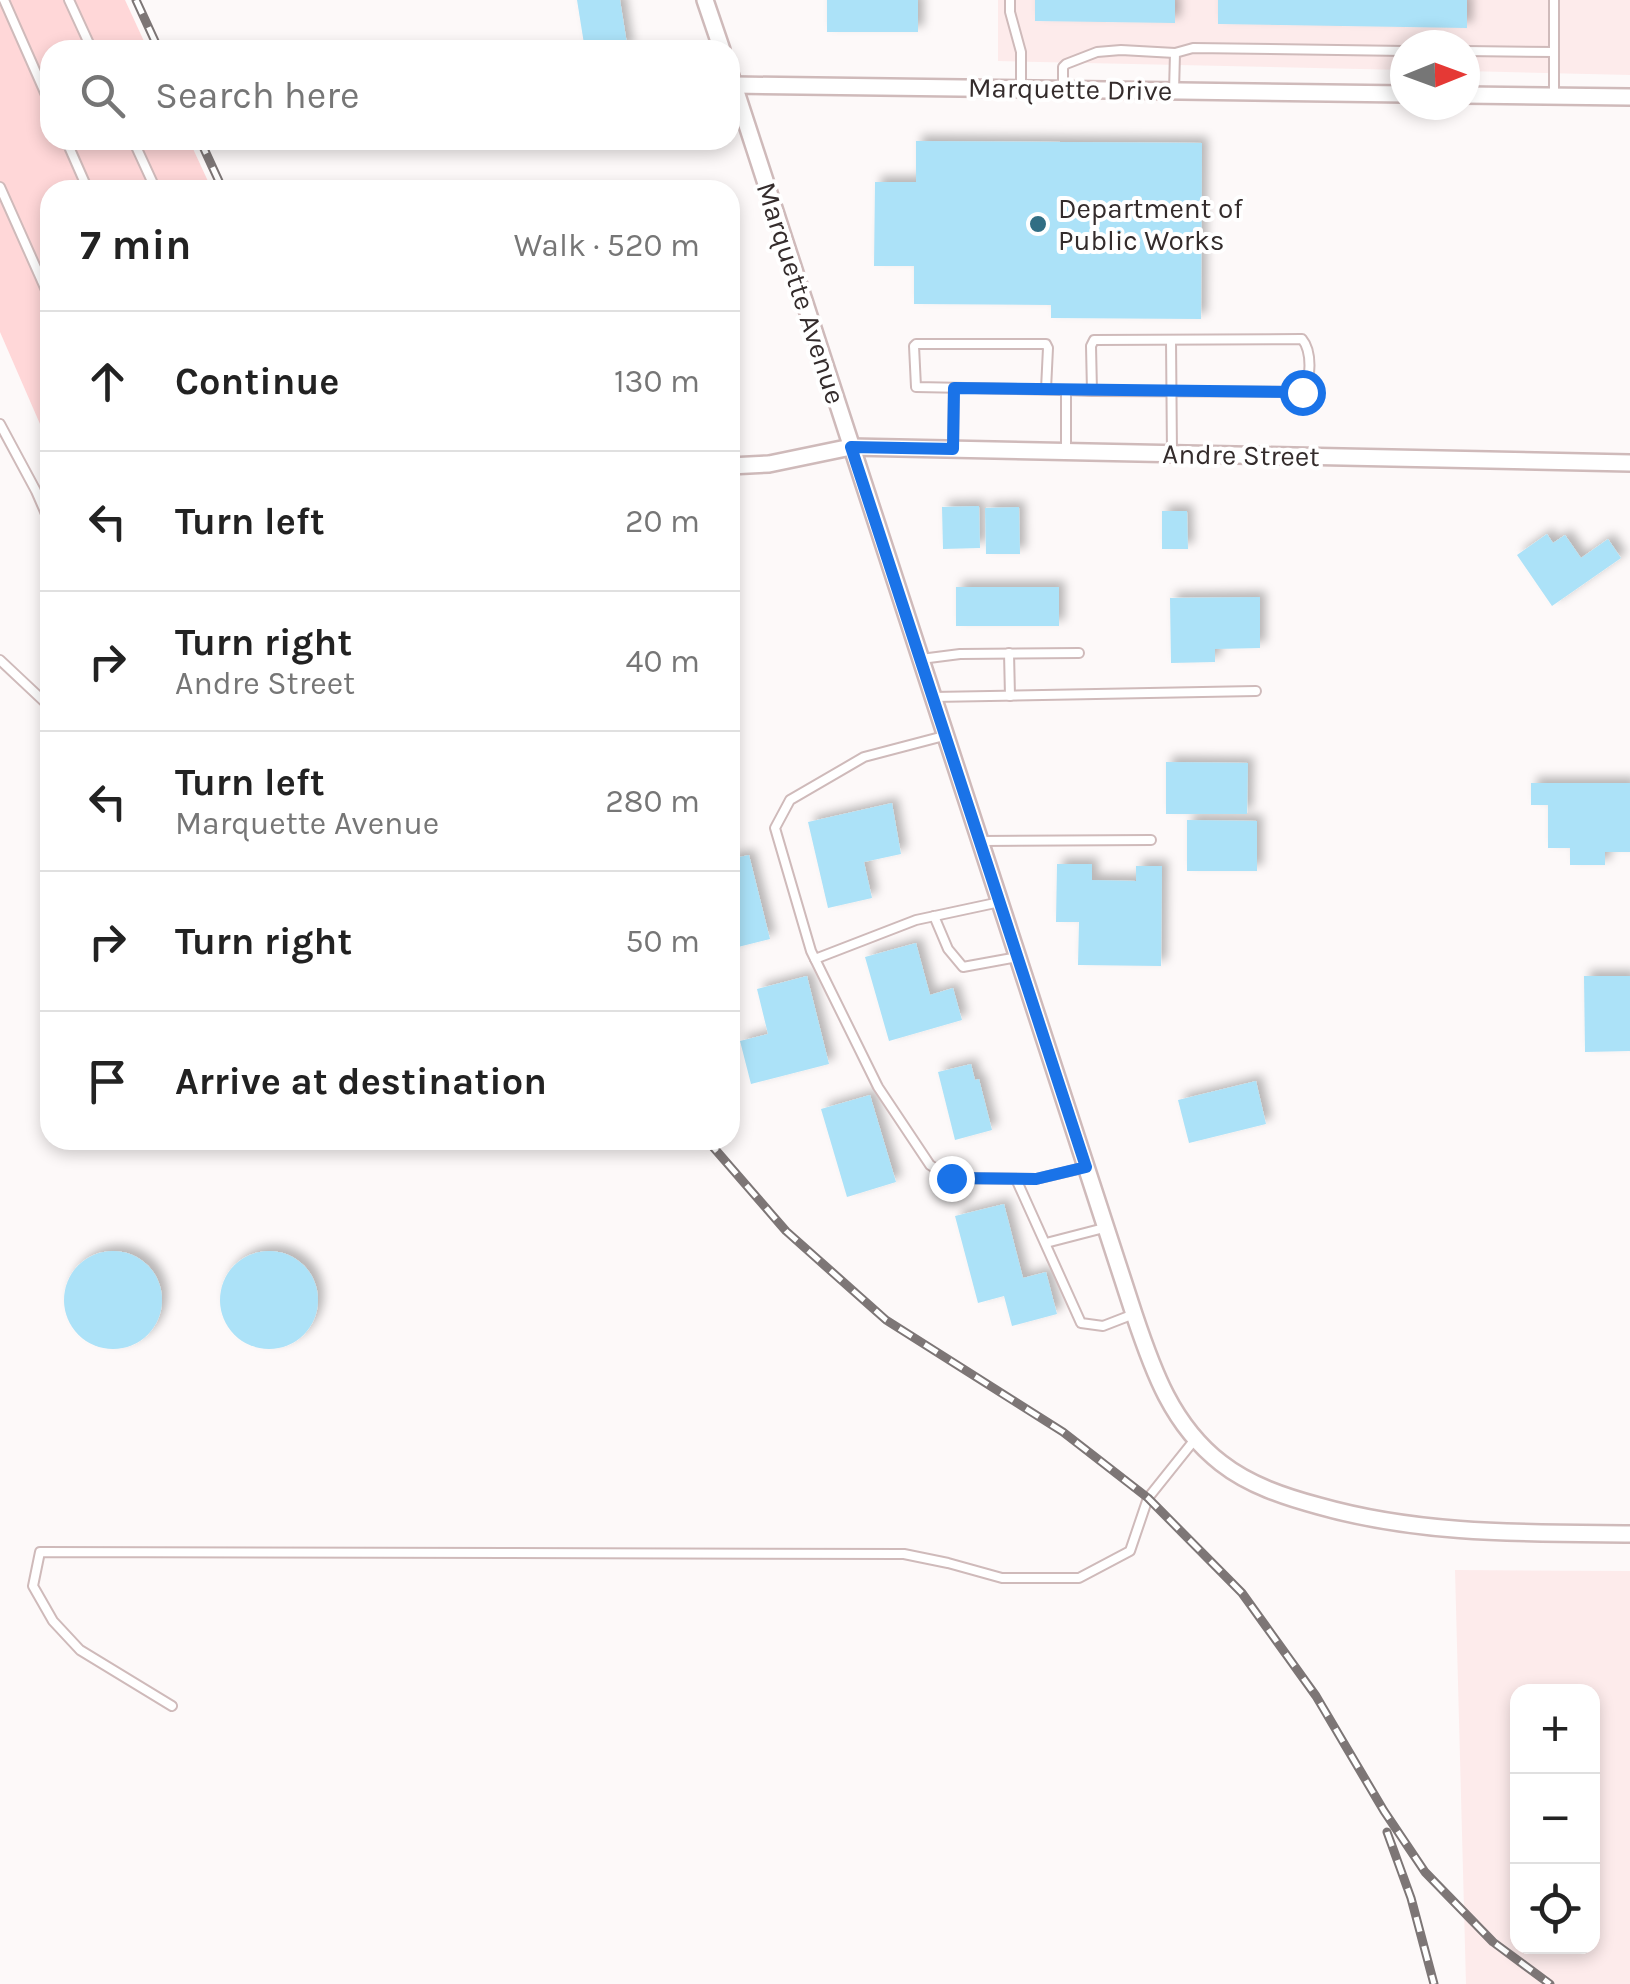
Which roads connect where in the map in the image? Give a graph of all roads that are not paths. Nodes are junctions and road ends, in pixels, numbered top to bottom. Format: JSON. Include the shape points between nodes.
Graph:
{"nodes":[{"id":1,"x":69,"y":0,"type":"edge"},
{"id":2,"x":706,"y":0,"type":"edge"},
{"id":3,"x":1010,"y":0,"type":"edge"},
{"id":4,"x":1554,"y":0,"type":"edge"},
{"id":5,"x":2,"y":1,"type":"edge"},
{"id":6,"x":87,"y":40,"type":"edge"},
{"id":7,"x":719,"y":40,"type":"edge"},
{"id":8,"x":1390,"y":50,"type":"edge"},
{"id":9,"x":1480,"y":51,"type":"edge"},
{"id":10,"x":1554,"y":52,"type":"junction"},
{"id":11,"x":1175,"y":53,"type":"junction"},
{"id":12,"x":740,"y":79,"type":"edge"},
{"id":13,"x":40,"y":83,"type":"edge"},
{"id":14,"x":1021,"y":89,"type":"junction"},
{"id":15,"x":1063,"y":89,"type":"junction"},
{"id":16,"x":1174,"y":91,"type":"junction"},
{"id":17,"x":1390,"y":94,"type":"edge"},
{"id":18,"x":1480,"y":94,"type":"edge"},
{"id":19,"x":1554,"y":96,"type":"junction"},
{"id":20,"x":1630,"y":96,"type":"edge"},
{"id":21,"x":740,"y":104,"type":"edge"},
{"id":22,"x":70,"y":150,"type":"edge"},
{"id":23,"x":138,"y":150,"type":"edge"},
{"id":24,"x":84,"y":180,"type":"edge"},
{"id":25,"x":151,"y":180,"type":"edge"},
{"id":26,"x":0,"y":188,"type":"edge"},
{"id":27,"x":40,"y":277,"type":"edge"},
{"id":28,"x":1171,"y":340,"type":"junction"},
{"id":29,"x":954,"y":388,"type":"junction"},
{"id":30,"x":1046,"y":390,"type":"junction"},
{"id":31,"x":1066,"y":390,"type":"junction"},
{"id":32,"x":1092,"y":391,"type":"junction"},
{"id":33,"x":1171,"y":392,"type":"junction"},
{"id":34,"x":0,"y":424,"type":"edge"},
{"id":35,"x":851,"y":447,"type":"junction"},
{"id":36,"x":953,"y":449,"type":"junction"},
{"id":37,"x":1066,"y":451,"type":"junction"},
{"id":38,"x":1172,"y":454,"type":"junction"},
{"id":39,"x":1630,"y":463,"type":"edge"},
{"id":40,"x":740,"y":465,"type":"edge"},
{"id":41,"x":40,"y":501,"type":"edge"},
{"id":42,"x":1079,"y":653,"type":"dead end"},
{"id":43,"x":1009,"y":654,"type":"junction"},
{"id":44,"x":0,"y":660,"type":"edge"},
{"id":45,"x":921,"y":660,"type":"junction"},
{"id":46,"x":1256,"y":691,"type":"dead end"},
{"id":47,"x":1010,"y":696,"type":"junction"},
{"id":48,"x":933,"y":697,"type":"junction"},
{"id":49,"x":40,"y":698,"type":"edge"},
{"id":50,"x":946,"y":736,"type":"junction"},
{"id":51,"x":1151,"y":840,"type":"dead end"},
{"id":52,"x":980,"y":841,"type":"junction"},
{"id":53,"x":1000,"y":902,"type":"junction"},
{"id":54,"x":934,"y":916,"type":"junction"},
{"id":55,"x":1018,"y":957,"type":"junction"},
{"id":56,"x":815,"y":959,"type":"junction"},
{"id":57,"x":1086,"y":1167,"type":"junction"},
{"id":58,"x":1016,"y":1179,"type":"junction"},
{"id":59,"x":1106,"y":1228,"type":"junction"},
{"id":60,"x":1046,"y":1244,"type":"junction"},
{"id":61,"x":1134,"y":1314,"type":"junction"},
{"id":62,"x":1196,"y":1438,"type":"junction"},
{"id":63,"x":1630,"y":1534,"type":"edge"},
{"id":64,"x":172,"y":1706,"type":"dead end"}],
"edges":[{"from":1,"to":6,"type":"lane"},
{"from":2,"to":7,"type":"street"},
{"from":3,"to":14,"type":"lane","via":[[1022,52]]},
{"from":4,"to":10,"type":"lane"},
{"from":5,"to":13,"type":"lane"},
{"from":8,"to":11,"type":"lane"},
{"from":9,"to":10,"type":"lane"},
{"from":10,"to":19,"type":"lane"},
{"from":11,"to":15,"type":"lane","via":[[1097,52],[1066,64]]},
{"from":11,"to":16,"type":"lane"},
{"from":12,"to":14,"type":"street","name":"Marquette Drive"},
{"from":14,"to":15,"type":"street","name":"Marquette Drive"},
{"from":15,"to":16,"type":"street","name":"Marquette Drive"},
{"from":16,"to":17,"type":"street","name":"Marquette Drive"},
{"from":18,"to":19,"type":"street"},
{"from":19,"to":20,"type":"street"},
{"from":21,"to":35,"type":"street","name":"Marquette Avenue"},
{"from":22,"to":24,"type":"lane"},
{"from":23,"to":25,"type":"lane"},
{"from":26,"to":27,"type":"lane"},
{"from":28,"to":32,"type":"lane","via":[[1094,340]]},
{"from":28,"to":33,"type":"lane"},
{"from":28,"to":33,"type":"lane","via":[[1302,340],[1308,385],[1302,392]]},
{"from":29,"to":30,"type":"lane"},
{"from":29,"to":30,"type":"lane","via":[[916,388],[916,344],[1046,344]]},
{"from":29,"to":36,"type":"lane"},
{"from":30,"to":31,"type":"lane"},
{"from":31,"to":32,"type":"lane"},
{"from":31,"to":37,"type":"lane"},
{"from":32,"to":33,"type":"lane"},
{"from":33,"to":38,"type":"lane"},
{"from":34,"to":41,"type":"lane"},
{"from":35,"to":36,"type":"street","name":"Andre Street"},
{"from":35,"to":40,"type":"street","name":"Andre Street"},
{"from":35,"to":45,"type":"street","name":"Marquette Avenue"},
{"from":36,"to":37,"type":"street","name":"Andre Street"},
{"from":37,"to":38,"type":"street","name":"Andre Street"},
{"from":38,"to":39,"type":"street","name":"Andre Street"},
{"from":42,"to":43,"type":"lane"},
{"from":43,"to":45,"type":"lane"},
{"from":43,"to":47,"type":"lane"},
{"from":44,"to":49,"type":"lane"},
{"from":45,"to":48,"type":"street","name":"Marquette Avenue"},
{"from":46,"to":47,"type":"lane"},
{"from":47,"to":48,"type":"lane"},
{"from":48,"to":50,"type":"street","name":"Marquette Avenue"},
{"from":50,"to":52,"type":"street","name":"Marquette Avenue"},
{"from":50,"to":56,"type":"lane","via":[[864,757],[790,800],[775,828]]},
{"from":51,"to":52,"type":"lane"},
{"from":52,"to":53,"type":"street","name":"Marquette Avenue"},
{"from":53,"to":54,"type":"lane"},
{"from":53,"to":55,"type":"street","name":"Marquette Avenue"},
{"from":54,"to":55,"type":"lane","via":[[963,966]]},
{"from":54,"to":56,"type":"lane"},
{"from":55,"to":57,"type":"street","name":"Marquette Avenue"},
{"from":56,"to":58,"type":"lane","via":[[878,1087],[930,1164],[951,1178]]},
{"from":57,"to":58,"type":"lane"},
{"from":57,"to":59,"type":"street","name":"Marquette Avenue"},
{"from":58,"to":60,"type":"lane"},
{"from":59,"to":60,"type":"lane"},
{"from":59,"to":61,"type":"street","name":"Marquette Avenue"},
{"from":60,"to":61,"type":"lane","via":[[1081,1322],[1103,1326]]},
{"from":61,"to":62,"type":"street","name":"Marquette Avenue","via":[[1164,1397]]},
{"from":62,"to":63,"type":"street","name":"Marquette Avenue","via":[[1256,1484],[1345,1514],[1481,1533]]},
{"from":62,"to":64,"type":"lane","via":[[1148,1498],[1130,1551],[1078,1578],[1002,1578],[904,1554],[40,1552],[33,1586],[53,1621],[80,1650]]}]}
